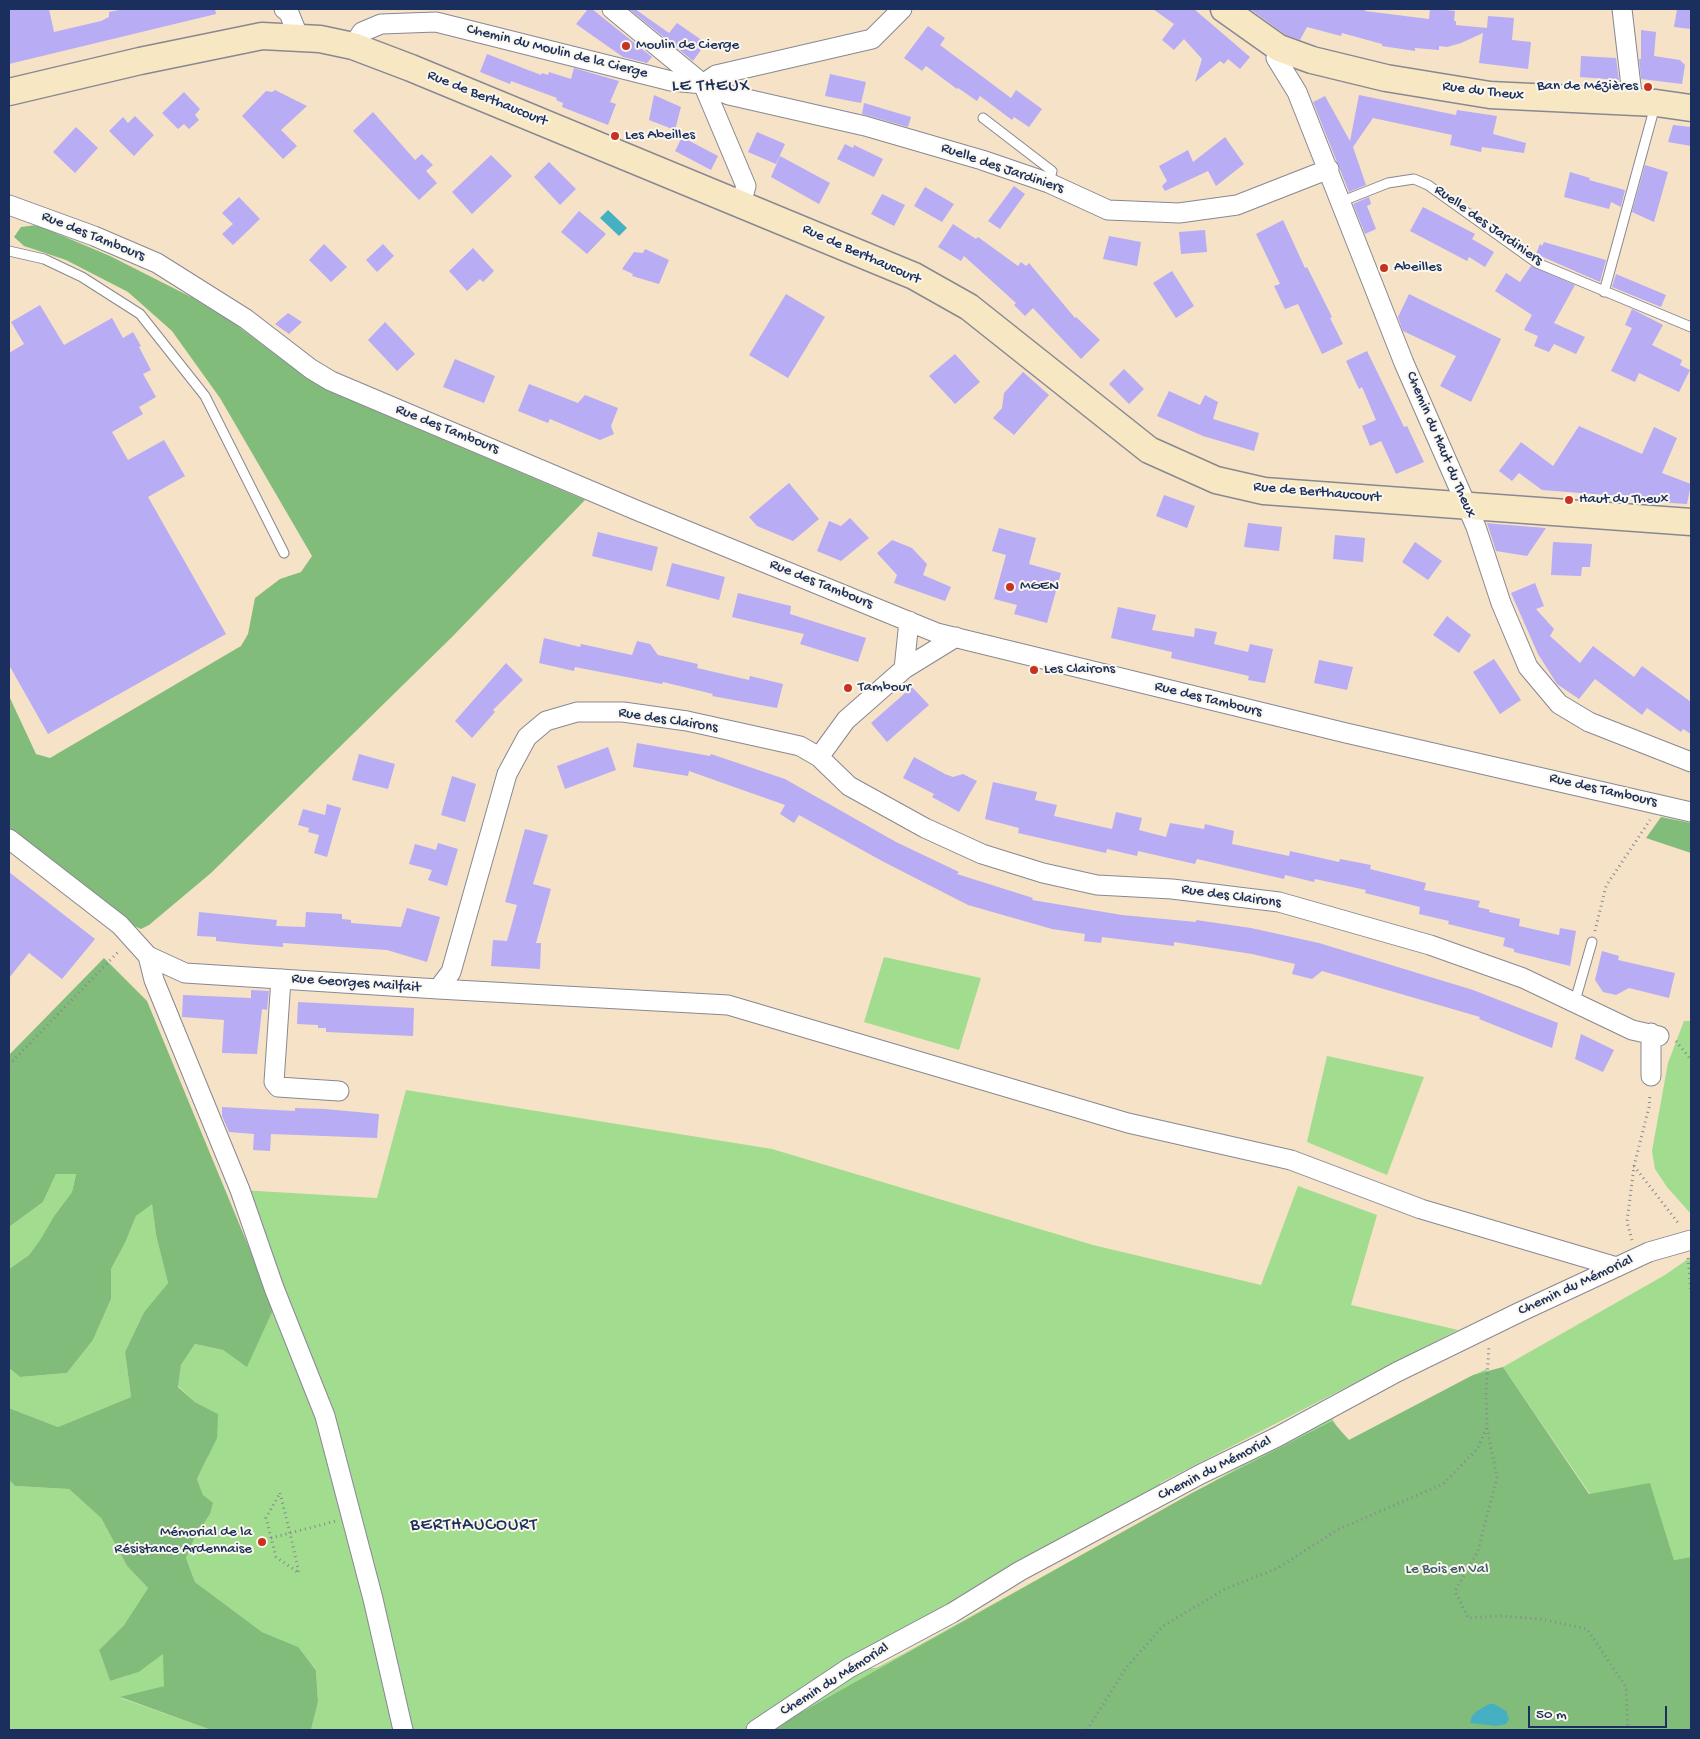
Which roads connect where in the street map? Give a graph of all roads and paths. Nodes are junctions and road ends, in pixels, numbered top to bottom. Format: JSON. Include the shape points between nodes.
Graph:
{"nodes":[{"id":1,"x":284,"y":9,"type":"edge"},
{"id":2,"x":612,"y":9,"type":"edge"},
{"id":3,"x":902,"y":9,"type":"edge"},
{"id":4,"x":1224,"y":9,"type":"edge"},
{"id":5,"x":1622,"y":9,"type":"edge"},
{"id":6,"x":299,"y":38,"type":"junction"},
{"id":7,"x":353,"y":46,"type":"junction"},
{"id":8,"x":1279,"y":48,"type":"junction"},
{"id":9,"x":703,"y":84,"type":"junction"},
{"id":10,"x":9,"y":92,"type":"edge"},
{"id":11,"x":1644,"y":103,"type":"junction"},
{"id":12,"x":1691,"y":108,"type":"edge"},
{"id":13,"x":983,"y":118,"type":"dead end"},
{"id":14,"x":1328,"y":169,"type":"junction"},
{"id":15,"x":1049,"y":183,"type":"junction"},
{"id":16,"x":1339,"y":202,"type":"junction"},
{"id":17,"x":741,"y":203,"type":"junction"},
{"id":18,"x":9,"y":204,"type":"edge"},
{"id":19,"x":9,"y":251,"type":"edge"},
{"id":20,"x":1604,"y":292,"type":"junction"},
{"id":21,"x":1691,"y":327,"type":"edge"},
{"id":22,"x":1465,"y":505,"type":"junction"},
{"id":23,"x":1691,"y":522,"type":"edge"},
{"id":24,"x":284,"y":553,"type":"dead end"},
{"id":25,"x":909,"y":621,"type":"junction"},
{"id":26,"x":956,"y":637,"type":"junction"},
{"id":27,"x":904,"y":669,"type":"junction"},
{"id":28,"x":820,"y":757,"type":"junction"},
{"id":29,"x":1691,"y":762,"type":"edge"},
{"id":30,"x":1660,"y":805,"type":"junction"},
{"id":31,"x":1691,"y":812,"type":"edge"},
{"id":32,"x":9,"y":840,"type":"edge"},
{"id":33,"x":131,"y":938,"type":"junction"},
{"id":34,"x":1592,"y":942,"type":"joint"},
{"id":35,"x":148,"y":956,"type":"junction"},
{"id":36,"x":451,"y":972,"type":"joint"},
{"id":37,"x":281,"y":979,"type":"junction"},
{"id":38,"x":438,"y":989,"type":"junction"},
{"id":39,"x":1575,"y":1001,"type":"junction"},
{"id":40,"x":9,"y":1066,"type":"edge"},
{"id":41,"x":1651,"y":1076,"type":"joint"},
{"id":42,"x":339,"y":1091,"type":"dead end"},
{"id":43,"x":1634,"y":1166,"type":"junction"},
{"id":44,"x":1689,"y":1241,"type":"edge"},
{"id":45,"x":1623,"y":1264,"type":"junction"},
{"id":46,"x":1691,"y":1292,"type":"edge"},
{"id":47,"x":1491,"y":1326,"type":"junction"},
{"id":48,"x":1487,"y":1427,"type":"junction"},
{"id":49,"x":352,"y":1516,"type":"junction"},
{"id":50,"x":290,"y":1533,"type":"junction"},
{"id":51,"x":271,"y":1538,"type":"junction"},
{"id":52,"x":403,"y":1730,"type":"edge"},
{"id":53,"x":756,"y":1730,"type":"edge"},
{"id":54,"x":1087,"y":1730,"type":"edge"},
{"id":55,"x":1628,"y":1730,"type":"edge"}],
"edges":[{"from":1,"to":6,"type":"street","via":[[289,13]]},
{"from":2,"to":9,"type":"street"},
{"from":3,"to":9,"type":"street","via":[[872,38],[716,75]]},
{"from":4,"to":8,"type":"main road","name":"Rue du Theux"},
{"from":5,"to":11,"type":"street"},
{"from":6,"to":7,"type":"main road","name":"Rue de Berthaucourt"},
{"from":6,"to":10,"type":"main road","name":"Rue de Berthaucourt","via":[[262,36]]},
{"from":7,"to":9,"type":"street","name":"Chemin du Moulin de la Cierge","via":[[362,32],[382,24],[436,22],[671,81]]},
{"from":7,"to":17,"type":"main road","name":"Rue de Berthaucourt"},
{"from":8,"to":11,"type":"main road","name":"Rue du Theux","via":[[1312,60],[1386,78],[1490,95]]},
{"from":8,"to":14,"type":"street","name":"Chemin du Haut du Theux","via":[[1276,58],[1297,92]]},
{"from":9,"to":15,"type":"street","name":"Ruelle des Jardiniers","via":[[729,96],[864,126]]},
{"from":9,"to":17,"type":"street","via":[[746,186]]},
{"from":11,"to":12,"type":"main road","name":"Rue du Theux"},
{"from":11,"to":20,"type":"lane"},
{"from":13,"to":15,"type":"lane","via":[[1052,171]]},
{"from":14,"to":15,"type":"street","name":"Ruelle des Jardiniers","via":[[1237,205],[1178,213],[1108,210]]},
{"from":14,"to":16,"type":"street","name":"Chemin du Haut du Theux"},
{"from":16,"to":20,"type":"lane","name":"Ruelle des Jardiniers","via":[[1388,184],[1414,179],[1428,184],[1537,263]]},
{"from":16,"to":22,"type":"street","name":"Chemin du Haut du Theux"},
{"from":17,"to":22,"type":"main road","name":"Rue de Berthaucourt","via":[[885,263],[969,307],[1149,450],[1216,480],[1264,491]]},
{"from":18,"to":25,"type":"street","name":"Rue des Tambours","via":[[157,264],[246,319],[331,381]]},
{"from":19,"to":24,"type":"lane","via":[[44,258],[82,277],[140,314],[205,396]]},
{"from":20,"to":21,"type":"lane","name":"Ruelle des Jardiniers"},
{"from":22,"to":23,"type":"main road","name":"Rue de Berthaucourt"},
{"from":22,"to":29,"type":"street","name":"Chemin du Haut du Theux","via":[[1528,667],[1559,704],[1589,722]]},
{"from":25,"to":26,"type":"street","name":"Rue des Tambours"},
{"from":25,"to":27,"type":"street"},
{"from":26,"to":27,"type":"street"},
{"from":26,"to":30,"type":"street","name":"Rue des Tambours","via":[[1346,733]]},
{"from":27,"to":28,"type":"street","via":[[846,720]]},
{"from":28,"to":36,"type":"street","name":"Rue des Clairons","via":[[800,746],[687,721],[623,712],[578,712],[546,721],[527,737],[507,774]]},
{"from":28,"to":39,"type":"street","name":"Rue des Clairons","via":[[849,786],[925,828],[982,854],[1097,885],[1172,889],[1279,902],[1430,945],[1523,978]]},
{"from":30,"to":31,"type":"street","name":"Rue des Tambours"},
{"from":30,"to":34,"type":"path","via":[[1606,886]]},
{"from":32,"to":33,"type":"street","via":[[120,925]]},
{"from":33,"to":35,"type":"street"},
{"from":33,"to":40,"type":"path"},
{"from":34,"to":39,"type":"lane"},
{"from":35,"to":37,"type":"street","name":"Rue Georges Mailfait","via":[[185,973]]},
{"from":35,"to":49,"type":"street","via":[[154,980],[240,1190],[274,1288],[325,1416]]},
{"from":36,"to":38,"type":"street","name":"Rue Georges Mailfait"},
{"from":37,"to":38,"type":"street","name":"Rue Georges Mailfait"},
{"from":37,"to":42,"type":"street","name":"Rue Georges Mailfait","via":[[274,1082],[278,1087]]},
{"from":38,"to":45,"type":"street","via":[[728,1004],[1128,1123],[1291,1160],[1422,1209]]},
{"from":39,"to":41,"type":"street","name":"Rue des Clairons","via":[[1632,1030],[1655,1034]]},
{"from":41,"to":43,"type":"path","via":[[1649,1107]]},
{"from":43,"to":44,"type":"path"},
{"from":43,"to":45,"type":"path","via":[[1628,1222],[1633,1244]]},
{"from":44,"to":45,"type":"street","name":"Chemin du Mémorial"},
{"from":44,"to":46,"type":"path"},
{"from":45,"to":47,"type":"street","name":"Chemin du Mémorial"},
{"from":47,"to":48,"type":"path"},
{"from":47,"to":53,"type":"street","name":"Chemin du Mémorial","via":[[1201,1474],[1020,1571],[952,1613],[849,1668]]},
{"from":48,"to":54,"type":"path","via":[[1478,1448],[1443,1484],[1337,1530],[1278,1568],[1225,1589],[1163,1626],[1126,1668]]},
{"from":48,"to":55,"type":"path","via":[[1498,1477],[1478,1551],[1455,1591],[1468,1618],[1541,1619],[1586,1629],[1626,1687]]},
{"from":49,"to":50,"type":"path"},
{"from":49,"to":52,"type":"street"},
{"from":50,"to":51,"type":"path"},
{"from":50,"to":51,"type":"path","via":[[280,1493],[266,1518]]},
{"from":50,"to":51,"type":"path","via":[[300,1574],[276,1557]]}]}
